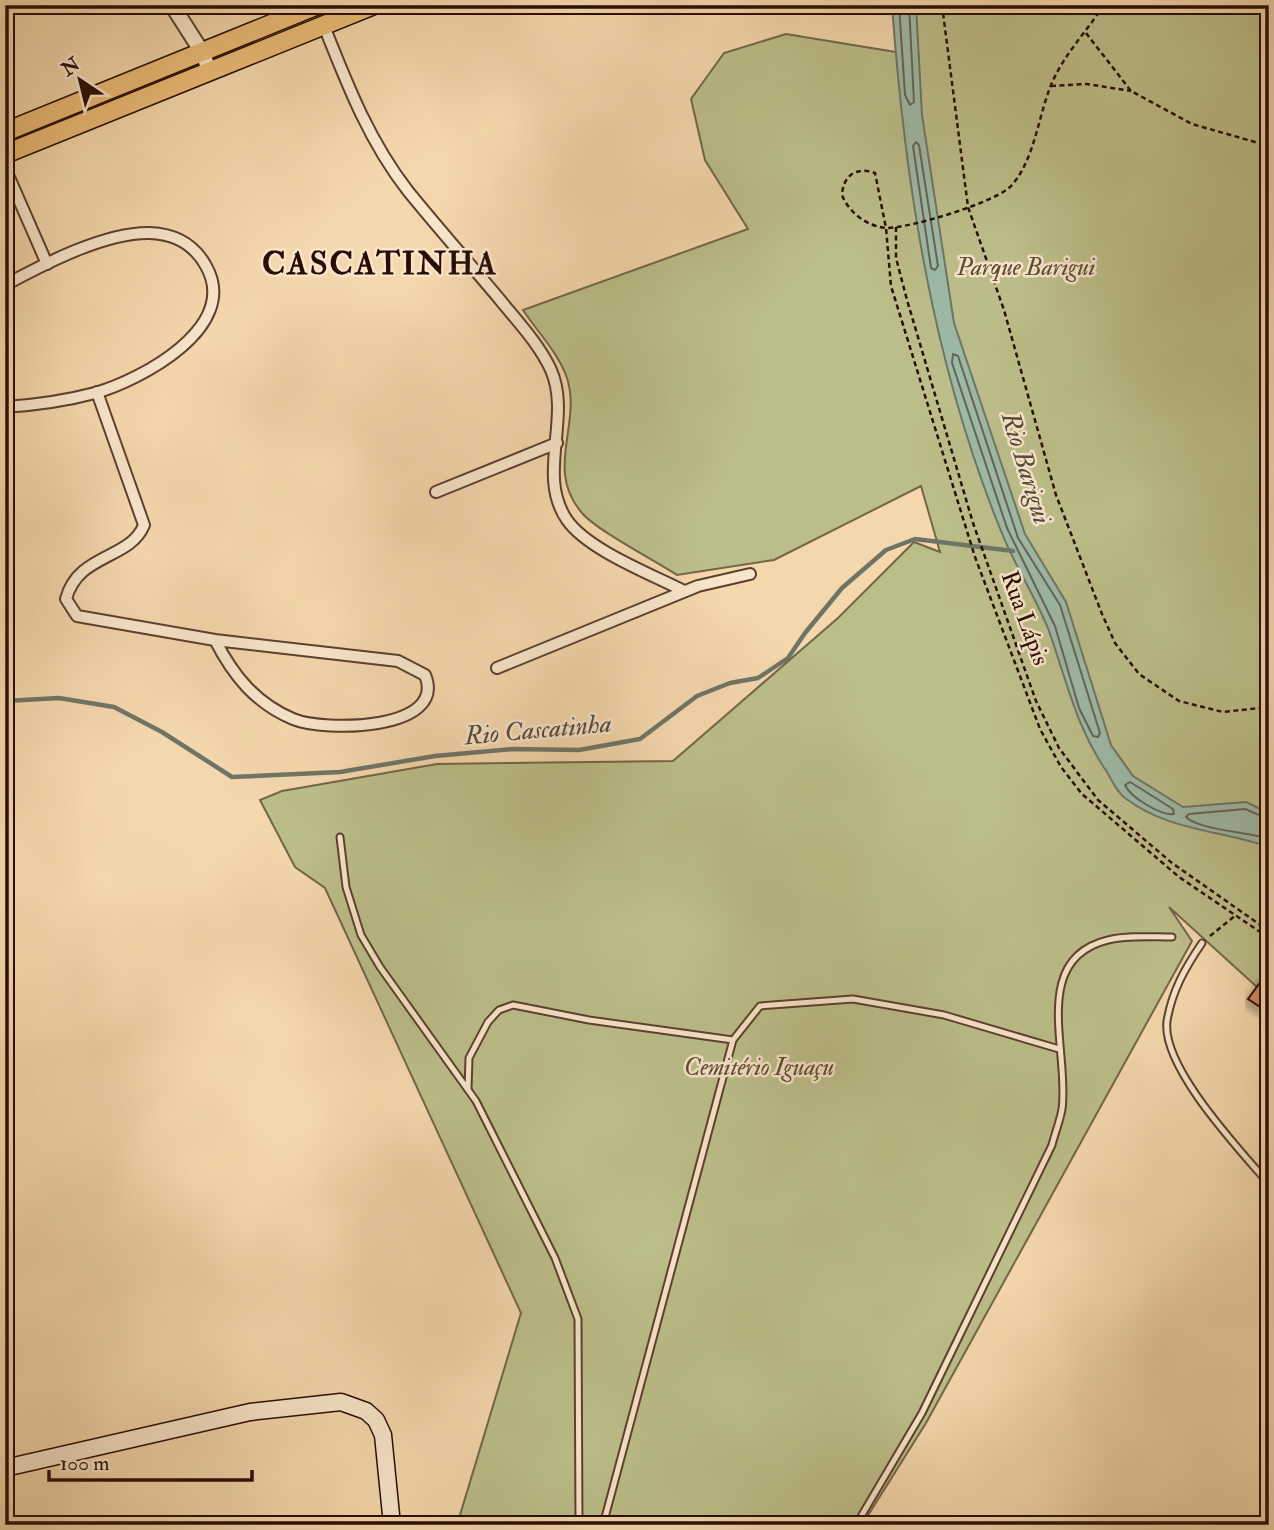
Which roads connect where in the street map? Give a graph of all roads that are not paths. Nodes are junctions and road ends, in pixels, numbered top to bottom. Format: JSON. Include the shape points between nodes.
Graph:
{"nodes":[{"id":1,"x":172,"y":5,"type":"edge"},
{"id":2,"x":318,"y":5,"type":"edge"},
{"id":3,"x":374,"y":5,"type":"edge"},
{"id":4,"x":324,"y":26,"type":"junction"},
{"id":5,"x":202,"y":52,"type":"junction"},
{"id":6,"x":210,"y":72,"type":"junction"},
{"id":7,"x":46,"y":116,"type":"junction"},
{"id":8,"x":5,"y":132,"type":"edge"},
{"id":9,"x":5,"y":142,"type":"edge"},
{"id":10,"x":5,"y":154,"type":"edge"},
{"id":11,"x":5,"y":168,"type":"edge"},
{"id":12,"x":47,"y":264,"type":"junction"},
{"id":13,"x":5,"y":285,"type":"edge"},
{"id":14,"x":97,"y":392,"type":"junction"},
{"id":15,"x":5,"y":407,"type":"edge"},
{"id":16,"x":557,"y":443,"type":"junction"},
{"id":17,"x":436,"y":492,"type":"dead end"},
{"id":18,"x":750,"y":574,"type":"dead end"},
{"id":19,"x":684,"y":592,"type":"junction"},
{"id":20,"x":215,"y":640,"type":"junction"},
{"id":21,"x":497,"y":667,"type":"dead end"},
{"id":22,"x":340,"y":837,"type":"dead end"},
{"id":23,"x":1172,"y":937,"type":"dead end"},
{"id":24,"x":1202,"y":943,"type":"road end"},
{"id":25,"x":733,"y":1040,"type":"junction"},
{"id":26,"x":1059,"y":1049,"type":"junction"},
{"id":27,"x":468,"y":1089,"type":"junction"},
{"id":28,"x":1269,"y":1184,"type":"edge"},
{"id":29,"x":5,"y":1468,"type":"edge"},
{"id":30,"x":579,"y":1522,"type":"edge"},
{"id":31,"x":603,"y":1523,"type":"edge"},
{"id":32,"x":392,"y":1525,"type":"edge"},
{"id":33,"x":856,"y":1525,"type":"edge"}],
"edges":[{"from":1,"to":5,"type":"street"},
{"from":2,"to":5,"type":"main road"},
{"from":3,"to":4,"type":"main road"},
{"from":4,"to":6,"type":"main road"},
{"from":4,"to":16,"type":"street","via":[[377,146],[528,334],[550,368],[559,401]]},
{"from":5,"to":6,"type":"street"},
{"from":5,"to":7,"type":"main road"},
{"from":6,"to":10,"type":"main road"},
{"from":7,"to":8,"type":"main road"},
{"from":7,"to":9,"type":"main road"},
{"from":11,"to":12,"type":"street"},
{"from":12,"to":13,"type":"street"},
{"from":12,"to":14,"type":"street","via":[[107,240],[150,233],[188,244],[200,254],[210,273],[213,293],[198,332],[157,365]]},
{"from":14,"to":15,"type":"street"},
{"from":14,"to":20,"type":"street","via":[[144,525],[130,543],[78,574],[66,599],[69,608],[88,619]]},
{"from":16,"to":17,"type":"street"},
{"from":16,"to":19,"type":"street","via":[[554,487],[568,521],[594,543]]},
{"from":18,"to":19,"type":"street"},
{"from":19,"to":21,"type":"street"},
{"from":20,"to":20,"type":"street","via":[[231,671],[247,689],[282,713],[313,726],[384,721],[420,707],[429,696],[425,675],[398,661]]},
{"from":22,"to":27,"type":"lane","via":[[346,887],[361,935]]},
{"from":23,"to":26,"type":"lane","via":[[1108,940],[1086,948],[1067,966],[1060,983]]},
{"from":24,"to":28,"type":"lane","via":[[1179,977],[1167,1024],[1173,1048],[1202,1104]]},
{"from":25,"to":26,"type":"lane","via":[[760,1006],[853,999],[944,1015]]},
{"from":25,"to":27,"type":"lane","via":[[513,1005],[499,1010],[488,1022],[469,1058]]},
{"from":25,"to":31,"type":"lane"},
{"from":26,"to":33,"type":"lane","via":[[1062,1108],[1052,1145],[922,1413]]},
{"from":27,"to":30,"type":"lane","via":[[555,1258],[578,1319]]},
{"from":29,"to":32,"type":"main road","via":[[250,1412],[341,1402],[376,1420],[386,1450]]},
{"from":30,"to":31,"type":"lane"}]}
